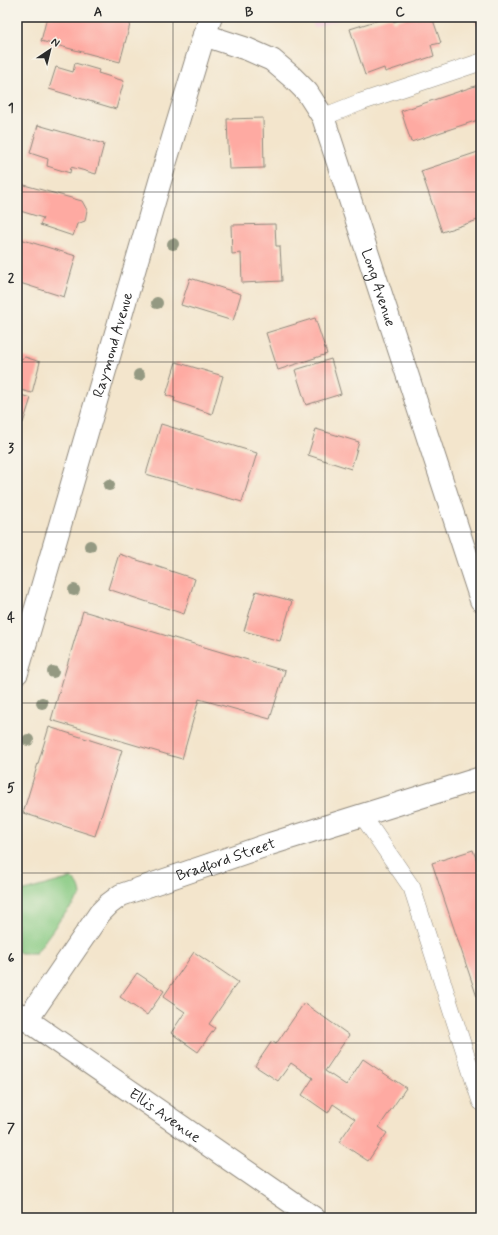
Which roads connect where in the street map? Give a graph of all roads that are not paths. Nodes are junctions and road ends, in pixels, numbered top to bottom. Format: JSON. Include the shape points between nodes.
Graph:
{"nodes":[{"id":1,"x":208,"y":26,"type":"edge"},
{"id":2,"x":481,"y":62,"type":"edge"},
{"id":3,"x":323,"y":117,"type":"junction"},
{"id":4,"x":481,"y":600,"type":"edge"},
{"id":5,"x":17,"y":673,"type":"edge"},
{"id":6,"x":481,"y":778,"type":"edge"},
{"id":7,"x":362,"y":815,"type":"junction"},
{"id":8,"x":22,"y":1016,"type":"edge"},
{"id":9,"x":481,"y":1102,"type":"edge"},
{"id":10,"x":314,"y":1218,"type":"edge"}],
"edges":[{"from":1,"to":3,"type":"street","name":"Long Avenue","via":[[247,49],[272,60],[307,92]]},
{"from":1,"to":5,"type":"street","name":"Raymond Avenue","via":[[162,171]]},
{"from":2,"to":3,"type":"lane"},
{"from":3,"to":4,"type":"street","name":"Long Avenue"},
{"from":6,"to":7,"type":"street","name":"Bradford Street"},
{"from":7,"to":8,"type":"street","name":"Bradford Street","via":[[121,895],[100,913]]},
{"from":7,"to":9,"type":"lane","via":[[412,888]]},
{"from":8,"to":10,"type":"street","name":"Ellis Avenue"}]}
